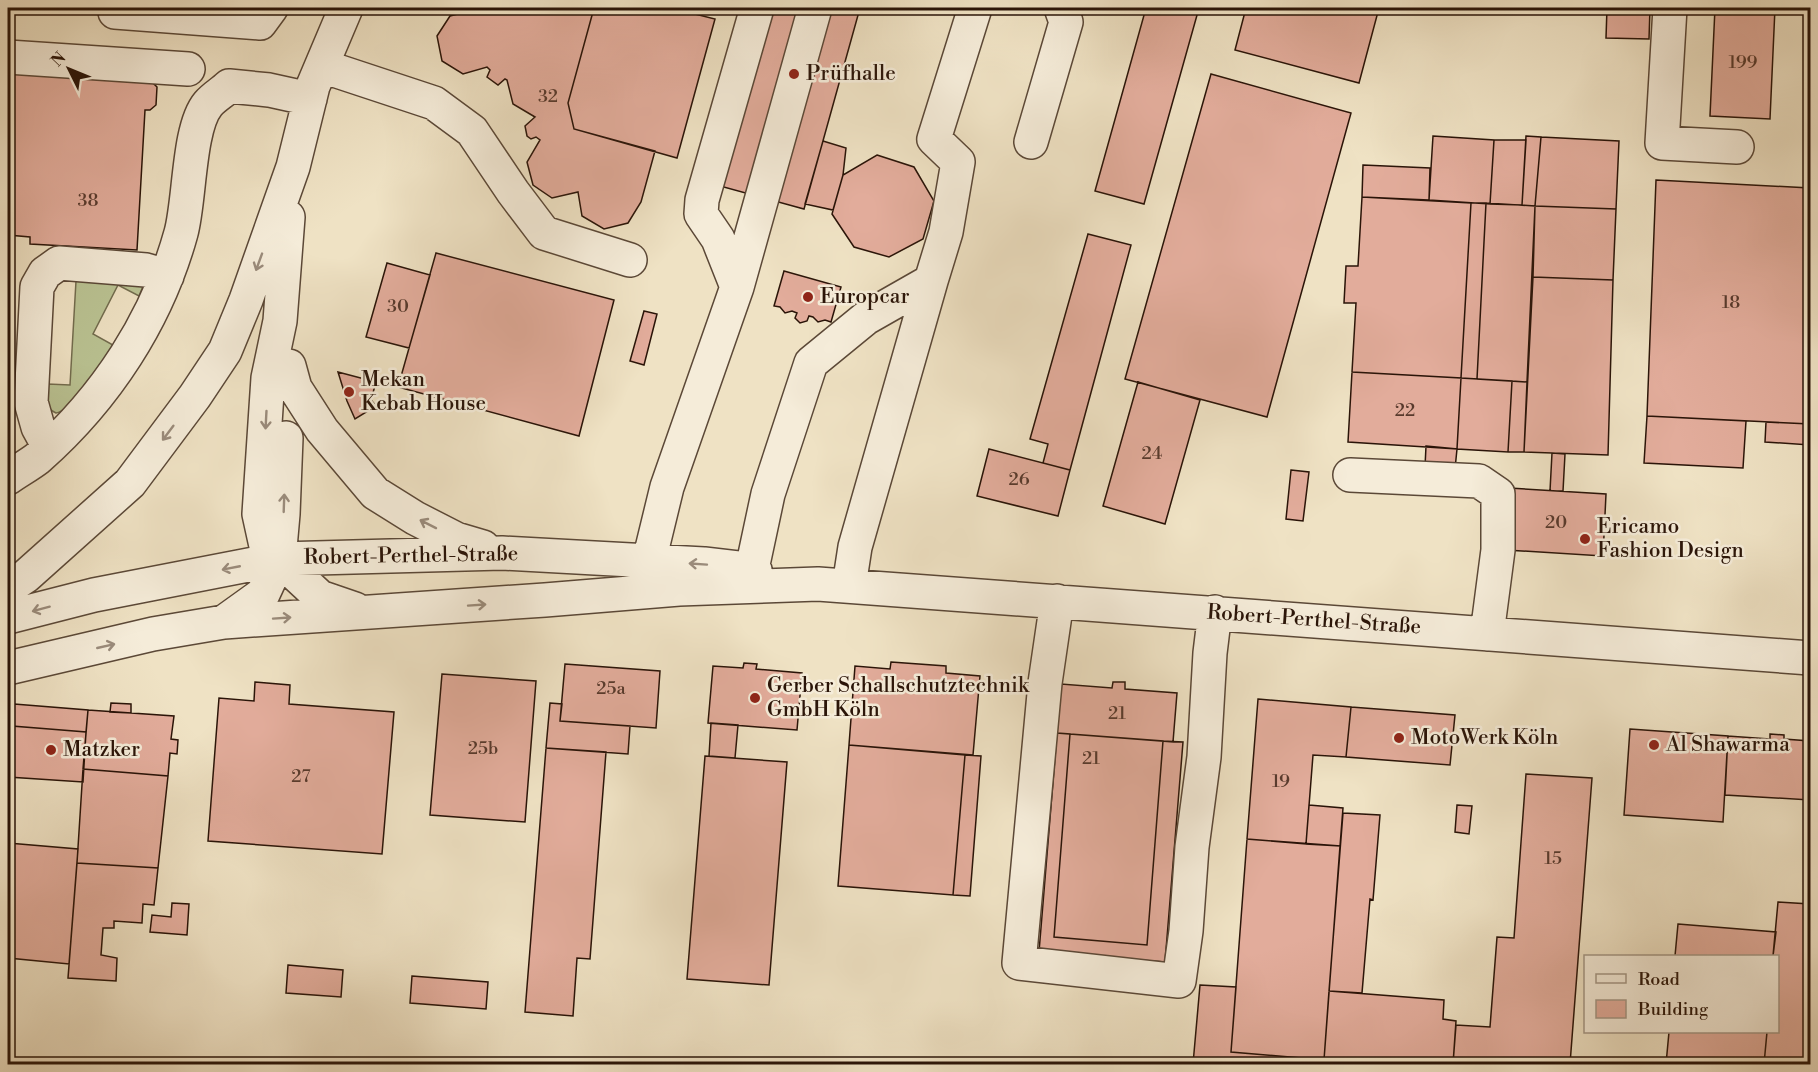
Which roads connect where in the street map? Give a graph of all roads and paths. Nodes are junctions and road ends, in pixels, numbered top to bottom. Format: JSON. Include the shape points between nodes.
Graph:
{"nodes":[{"id":1,"x":115,"y":8,"type":"edge"},
{"id":2,"x":271,"y":8,"type":"edge"},
{"id":3,"x":346,"y":8,"type":"edge"},
{"id":4,"x":757,"y":8,"type":"edge"},
{"id":5,"x":815,"y":8,"type":"edge"},
{"id":6,"x":975,"y":8,"type":"edge"},
{"id":7,"x":1060,"y":8,"type":"edge"},
{"id":8,"x":1670,"y":8,"type":"edge"},
{"id":9,"x":192,"y":13,"type":"edge"},
{"id":10,"x":8,"y":57,"type":"edge"},
{"id":11,"x":321,"y":66,"type":"junction"},
{"id":12,"x":188,"y":69,"type":"junction"},
{"id":13,"x":310,"y":99,"type":"junction"},
{"id":14,"x":207,"y":105,"type":"junction"},
{"id":15,"x":1031,"y":142,"type":"dead end"},
{"id":16,"x":1737,"y":147,"type":"dead end"},
{"id":17,"x":293,"y":167,"type":"junction"},
{"id":18,"x":630,"y":260,"type":"dead end"},
{"id":19,"x":167,"y":276,"type":"junction"},
{"id":20,"x":931,"y":281,"type":"junction"},
{"id":21,"x":737,"y":287,"type":"junction"},
{"id":22,"x":280,"y":321,"type":"junction"},
{"id":23,"x":289,"y":366,"type":"junction"},
{"id":24,"x":49,"y":447,"type":"junction"},
{"id":25,"x":1350,"y":475,"type":"dead end"},
{"id":26,"x":8,"y":478,"type":"edge"},
{"id":27,"x":502,"y":553,"type":"junction"},
{"id":28,"x":279,"y":559,"type":"junction"},
{"id":29,"x":649,"y":561,"type":"junction"},
{"id":30,"x":752,"y":569,"type":"junction"},
{"id":31,"x":833,"y":585,"type":"junction"},
{"id":32,"x":8,"y":588,"type":"edge"},
{"id":33,"x":1057,"y":601,"type":"junction"},
{"id":34,"x":1215,"y":612,"type":"junction"},
{"id":35,"x":364,"y":613,"type":"junction"},
{"id":36,"x":8,"y":617,"type":"edge"},
{"id":37,"x":224,"y":622,"type":"junction"},
{"id":38,"x":1487,"y":634,"type":"junction"},
{"id":39,"x":1810,"y":658,"type":"edge"},
{"id":40,"x":8,"y":668,"type":"edge"}],
"edges":[{"from":1,"to":9,"type":"street","via":[[115,12]]},
{"from":2,"to":9,"type":"street","via":[[260,23]]},
{"from":3,"to":11,"type":"street"},
{"from":4,"to":21,"type":"street","via":[[702,200],[701,214],[718,239]]},
{"from":5,"to":21,"type":"street"},
{"from":6,"to":20,"type":"street","via":[[934,139],[958,162],[946,232]]},
{"from":7,"to":15,"type":"street","via":[[1066,22]]},
{"from":8,"to":16,"type":"street","via":[[1662,143]]},
{"from":9,"to":12,"type":"street"},
{"from":10,"to":12,"type":"street"},
{"from":11,"to":13,"type":"street"},
{"from":11,"to":18,"type":"street","via":[[434,103],[472,131],[544,232]]},
{"from":12,"to":14,"type":"street"},
{"from":13,"to":14,"type":"street","via":[[229,86]]},
{"from":13,"to":17,"type":"street"},
{"from":14,"to":19,"type":"street","via":[[196,133],[181,231]]},
{"from":17,"to":22,"type":"street"},
{"from":17,"to":32,"type":"street","one_way":true,"via":[[225,351],[195,396],[130,483]]},
{"from":19,"to":24,"type":"street","via":[[125,359],[85,413]]},
{"from":19,"to":24,"type":"street","via":[[146,270],[68,263],[59,263],[45,273],[38,287],[31,402]]},
{"from":20,"to":30,"type":"street","via":[[866,318],[811,363],[768,494]]},
{"from":20,"to":31,"type":"street","via":[[855,547]]},
{"from":21,"to":29,"type":"street","via":[[667,486]]},
{"from":22,"to":23,"type":"street"},
{"from":22,"to":28,"type":"street","one_way":true,"via":[[268,378],[260,514],[266,546]]},
{"from":27,"to":23,"type":"street","one_way":true,"via":[[456,539],[375,494],[322,430],[295,388]]},
{"from":28,"to":23,"type":"street","one_way":true},
{"from":24,"to":26,"type":"street"},
{"from":25,"to":38,"type":"street","via":[[1479,481],[1498,494],[1498,550]]},
{"from":27,"to":28,"type":"street","name":"Robert-Perthel-Straße"},
{"from":27,"to":29,"type":"street","name":"Robert-Perthel-Straße"},
{"from":28,"to":35,"type":"street","via":[[320,597]]},
{"from":28,"to":36,"type":"street","name":"Robert-Perthel-Straße","one_way":true,"via":[[94,594]]},
{"from":28,"to":37,"type":"street","via":[[263,594]]},
{"from":30,"to":29,"type":"street","name":"Robert-Perthel-Straße","one_way":true},
{"from":30,"to":31,"type":"street","name":"Robert-Perthel-Straße"},
{"from":31,"to":33,"type":"street","name":"Robert-Perthel-Straße"},
{"from":35,"to":31,"type":"street","name":"Robert-Perthel-Straße","one_way":true,"via":[[679,589]]},
{"from":33,"to":34,"type":"street","name":"Robert-Perthel-Straße"},
{"from":33,"to":34,"type":"street","via":[[1045,683],[1019,963],[1179,981],[1204,757]]},
{"from":34,"to":38,"type":"street","name":"Robert-Perthel-Straße"},
{"from":37,"to":35,"type":"street","name":"Robert-Perthel-Straße","one_way":true},
{"from":40,"to":37,"type":"street","name":"Robert-Perthel-Straße","one_way":true,"via":[[153,634]]},
{"from":38,"to":39,"type":"street","name":"Robert-Perthel-Straße"}]}
